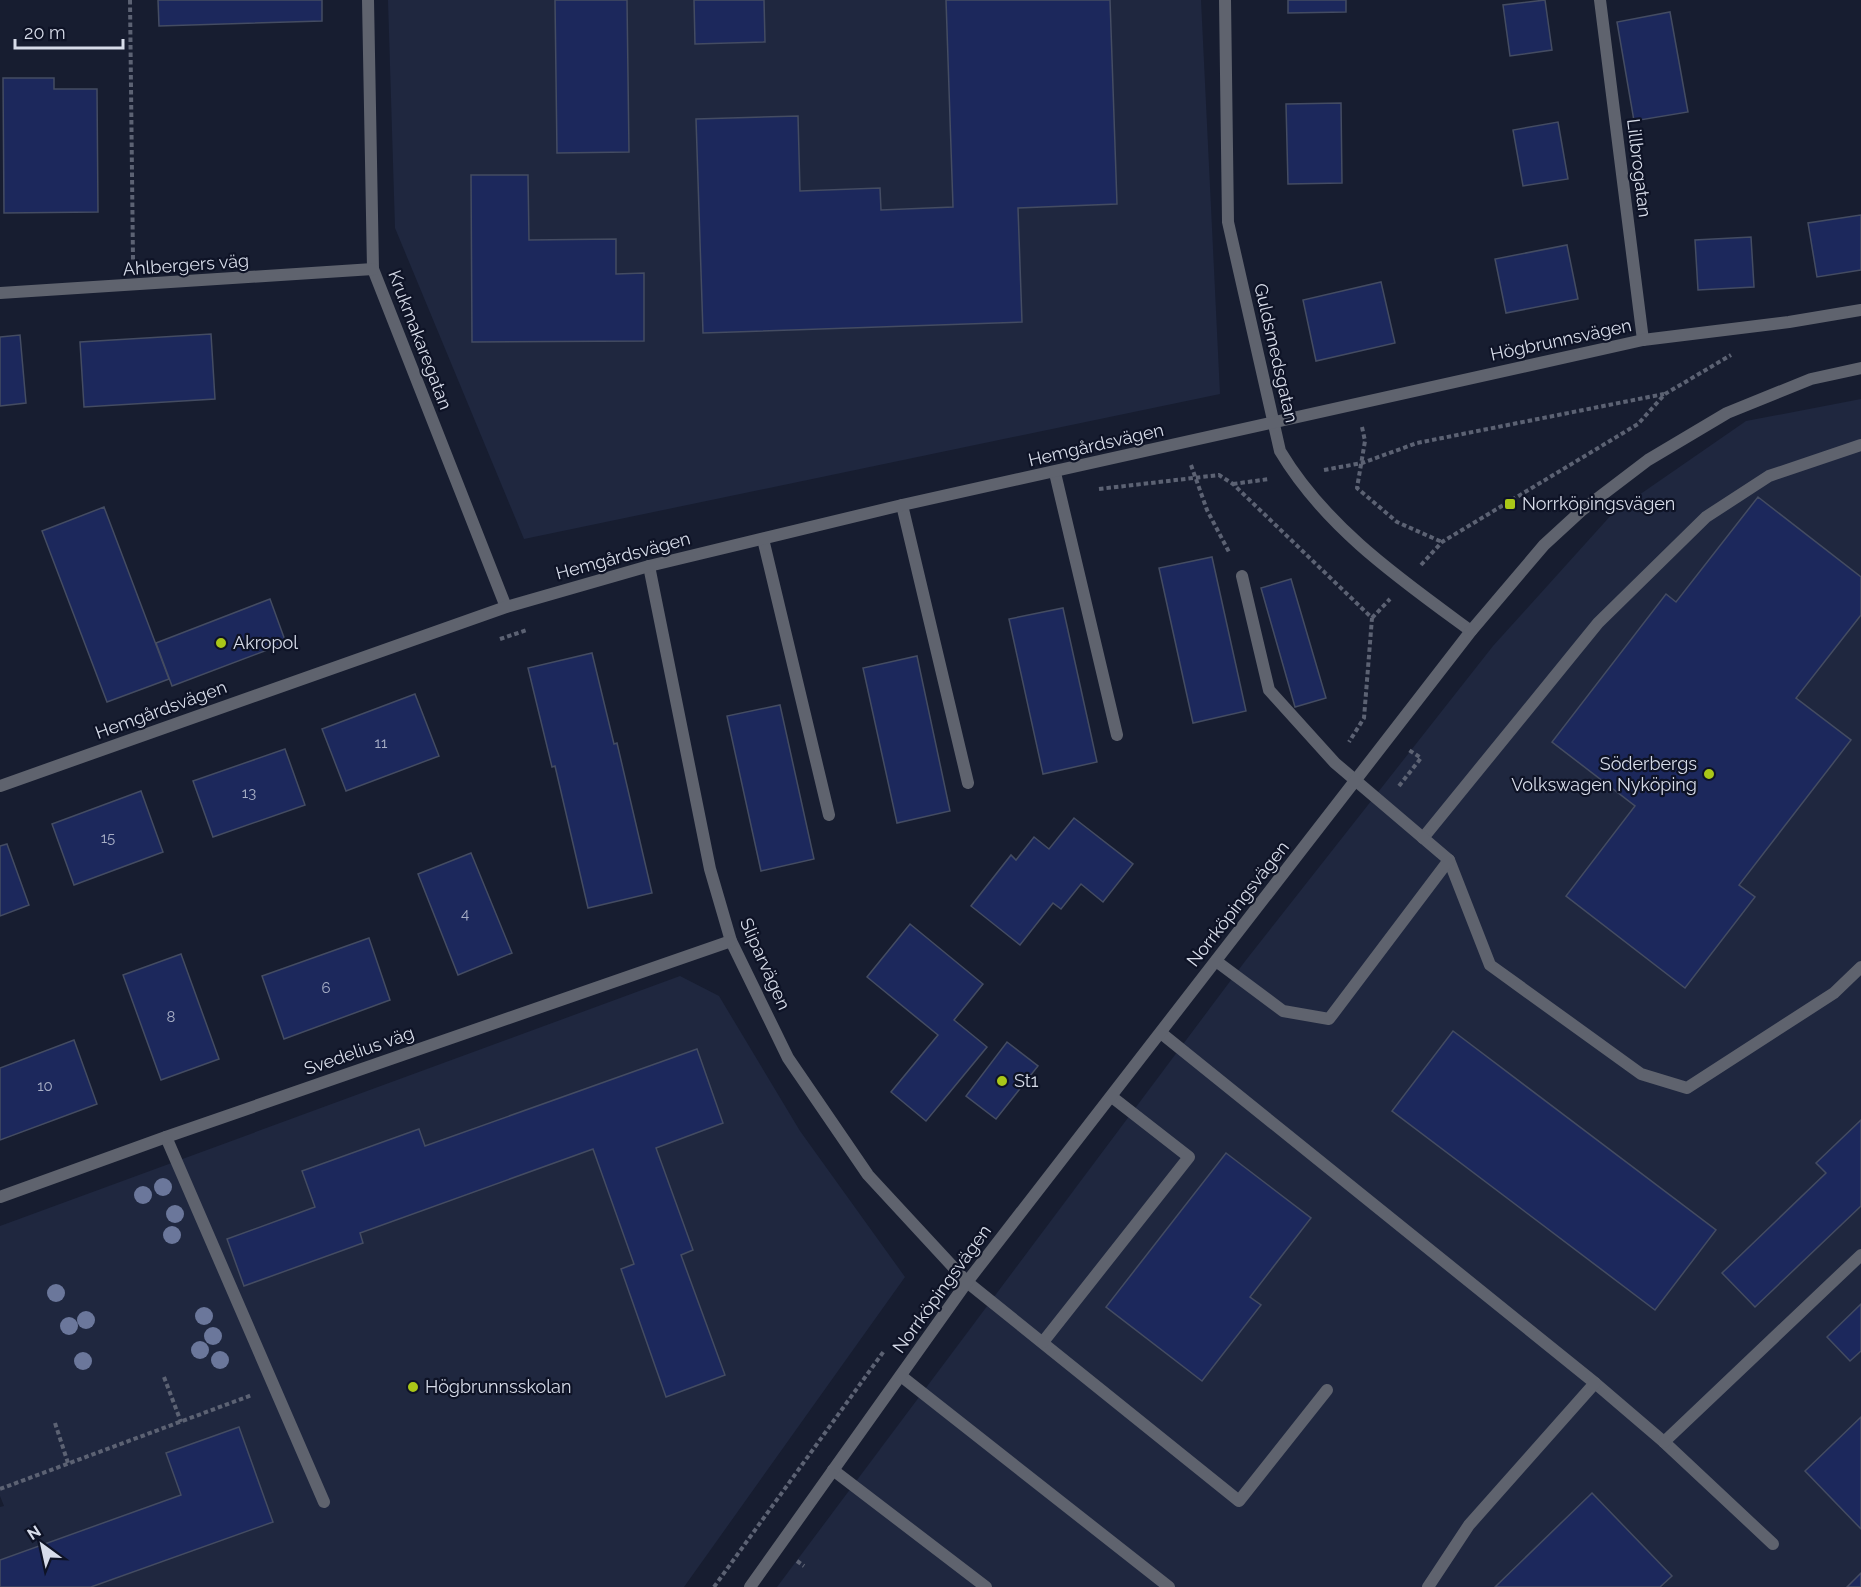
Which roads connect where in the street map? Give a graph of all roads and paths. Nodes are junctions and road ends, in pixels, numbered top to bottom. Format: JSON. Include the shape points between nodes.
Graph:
{"nodes":[{"id":1,"x":130,"y":0,"type":"edge"},
{"id":2,"x":368,"y":0,"type":"edge"},
{"id":3,"x":1225,"y":0,"type":"edge"},
{"id":4,"x":1600,"y":0,"type":"edge"},
{"id":5,"x":373,"y":270,"type":"junction"},
{"id":6,"x":133,"y":286,"type":"junction"},
{"id":7,"x":0,"y":293,"type":"edge"},
{"id":8,"x":1861,"y":310,"type":"edge"},
{"id":9,"x":1643,"y":340,"type":"junction"},
{"id":10,"x":1737,"y":352,"type":"dead end"},
{"id":11,"x":1861,"y":368,"type":"edge"},
{"id":12,"x":1665,"y":394,"type":"junction"},
{"id":13,"x":1357,"y":402,"type":"junction"},
{"id":14,"x":1272,"y":423,"type":"junction"},
{"id":15,"x":1186,"y":443,"type":"junction"},
{"id":16,"x":1861,"y":444,"type":"edge"},
{"id":17,"x":1362,"y":463,"type":"junction"},
{"id":18,"x":1055,"y":473,"type":"junction"},
{"id":19,"x":1295,"y":476,"type":"junction"},
{"id":20,"x":1194,"y":478,"type":"junction"},
{"id":21,"x":1233,"y":484,"type":"junction"},
{"id":22,"x":1060,"y":494,"type":"junction"},
{"id":23,"x":902,"y":505,"type":"junction"},
{"id":24,"x":763,"y":539,"type":"junction"},
{"id":25,"x":1442,"y":542,"type":"junction"},
{"id":26,"x":649,"y":566,"type":"junction"},
{"id":27,"x":1242,"y":576,"type":"joint"},
{"id":28,"x":1405,"y":583,"type":"junction"},
{"id":29,"x":506,"y":607,"type":"junction"},
{"id":30,"x":1372,"y":618,"type":"junction"},
{"id":31,"x":532,"y":628,"type":"dead end"},
{"id":32,"x":1471,"y":632,"type":"junction"},
{"id":33,"x":498,"y":639,"type":"dead end"},
{"id":34,"x":1117,"y":735,"type":"dead end"},
{"id":35,"x":1335,"y":763,"type":"junction"},
{"id":36,"x":1357,"y":781,"type":"junction"},
{"id":37,"x":968,"y":783,"type":"dead end"},
{"id":38,"x":0,"y":786,"type":"edge"},
{"id":39,"x":829,"y":815,"type":"dead end"},
{"id":40,"x":1423,"y":838,"type":"junction"},
{"id":41,"x":1449,"y":860,"type":"junction"},
{"id":42,"x":731,"y":941,"type":"junction"},
{"id":43,"x":1216,"y":962,"type":"junction"},
{"id":44,"x":1861,"y":967,"type":"edge"},
{"id":45,"x":1161,"y":1033,"type":"junction"},
{"id":46,"x":1112,"y":1097,"type":"junction"},
{"id":47,"x":166,"y":1137,"type":"junction"},
{"id":48,"x":0,"y":1197,"type":"edge"},
{"id":49,"x":1861,"y":1255,"type":"edge"},
{"id":50,"x":967,"y":1282,"type":"junction"},
{"id":51,"x":1043,"y":1342,"type":"junction"},
{"id":52,"x":900,"y":1376,"type":"junction"},
{"id":53,"x":164,"y":1377,"type":"dead end"},
{"id":54,"x":1594,"y":1383,"type":"junction"},
{"id":55,"x":274,"y":1386,"type":"junction"},
{"id":56,"x":1327,"y":1390,"type":"dead end"},
{"id":57,"x":181,"y":1422,"type":"junction"},
{"id":58,"x":55,"y":1424,"type":"dead end"},
{"id":59,"x":1664,"y":1442,"type":"junction"},
{"id":60,"x":68,"y":1463,"type":"junction"},
{"id":61,"x":833,"y":1470,"type":"junction"},
{"id":62,"x":0,"y":1489,"type":"edge"},
{"id":63,"x":324,"y":1502,"type":"dead end"},
{"id":64,"x":1773,"y":1544,"type":"dead end"},
{"id":65,"x":750,"y":1587,"type":"edge"},
{"id":66,"x":986,"y":1587,"type":"edge"},
{"id":67,"x":1169,"y":1587,"type":"edge"},
{"id":68,"x":1428,"y":1587,"type":"edge"}],
"edges":[{"from":1,"to":6,"type":"path"},
{"from":2,"to":5,"type":"street","name":"Krukmakaregatan"},
{"from":3,"to":14,"type":"street","name":"Guldsmedsgatan","via":[[1228,222]]},
{"from":4,"to":9,"type":"street","name":"Lillbrogatan"},
{"from":5,"to":6,"type":"street","name":"Ahlbergers väg"},
{"from":5,"to":29,"type":"street","name":"Krukmakaregatan"},
{"from":6,"to":7,"type":"street","name":"Ahlbergers väg"},
{"from":8,"to":9,"type":"street","name":"Högbrunnsvägen"},
{"from":9,"to":13,"type":"street","name":"Högbrunnsvägen"},
{"from":10,"to":12,"type":"path"},
{"from":11,"to":32,"type":"street","name":"Norrköpingsvägen","via":[[1811,378],[1728,413],[1648,460],[1544,545]]},
{"from":12,"to":17,"type":"path","via":[[1418,443]]},
{"from":12,"to":25,"type":"path","via":[[1638,424]]},
{"from":13,"to":14,"type":"street","name":"Högbrunnsvägen"},
{"from":13,"to":17,"type":"path","via":[[1365,441]]},
{"from":14,"to":15,"type":"street","name":"Hemgårdsvägen"},
{"from":14,"to":19,"type":"street","name":"Guldsmedsgatan","via":[[1280,451]]},
{"from":15,"to":18,"type":"street","name":"Hemgårdsvägen"},
{"from":15,"to":20,"type":"path"},
{"from":16,"to":40,"type":"street","via":[[1769,476],[1706,517],[1598,624]]},
{"from":17,"to":19,"type":"path"},
{"from":17,"to":25,"type":"path","via":[[1357,488],[1397,522]]},
{"from":18,"to":22,"type":"street"},
{"from":18,"to":23,"type":"street","name":"Hemgårdsvägen"},
{"from":19,"to":21,"type":"path"},
{"from":19,"to":28,"type":"street","name":"Guldsmedsgatan","via":[[1348,534]]},
{"from":20,"to":21,"type":"path","via":[[1219,475]]},
{"from":20,"to":22,"type":"path"},
{"from":20,"to":27,"type":"path"},
{"from":21,"to":30,"type":"path"},
{"from":22,"to":34,"type":"street"},
{"from":23,"to":24,"type":"street","name":"Hemgårdsvägen"},
{"from":23,"to":37,"type":"street"},
{"from":24,"to":26,"type":"street","name":"Hemgårdsvägen"},
{"from":24,"to":39,"type":"street"},
{"from":25,"to":28,"type":"path"},
{"from":26,"to":29,"type":"street","name":"Hemgårdsvägen"},
{"from":26,"to":42,"type":"street","name":"Sliparvägen","via":[[710,869]]},
{"from":27,"to":35,"type":"street","via":[[1269,690]]},
{"from":28,"to":30,"type":"path"},
{"from":28,"to":32,"type":"street","name":"Guldsmedsgatan"},
{"from":29,"to":38,"type":"street","name":"Hemgårdsvägen"},
{"from":30,"to":35,"type":"path","via":[[1364,718]]},
{"from":31,"to":33,"type":"path"},
{"from":32,"to":36,"type":"street","name":"Norrköpingsvägen"},
{"from":35,"to":36,"type":"street"},
{"from":36,"to":40,"type":"street"},
{"from":36,"to":43,"type":"street","name":"Norrköpingsvägen"},
{"from":40,"to":41,"type":"street"},
{"from":41,"to":43,"type":"street","via":[[1329,1019],[1283,1011]]},
{"from":41,"to":44,"type":"street","via":[[1490,965],[1641,1074],[1687,1088],[1834,993]]},
{"from":42,"to":47,"type":"street","name":"Svedelius väg"},
{"from":42,"to":50,"type":"street","name":"Sliparvägen","via":[[788,1058],[868,1175]]},
{"from":43,"to":45,"type":"street","name":"Norrköpingsvägen"},
{"from":45,"to":46,"type":"street","name":"Norrköpingsvägen"},
{"from":45,"to":54,"type":"street"},
{"from":46,"to":50,"type":"street","name":"Norrköpingsvägen"},
{"from":46,"to":51,"type":"street","via":[[1189,1157]]},
{"from":47,"to":48,"type":"street","name":"Svedelius väg"},
{"from":47,"to":55,"type":"street"},
{"from":49,"to":59,"type":"street"},
{"from":50,"to":51,"type":"street","name":"Sliparvägen"},
{"from":50,"to":52,"type":"street","name":"Norrköpingsvägen"},
{"from":51,"to":56,"type":"street","name":"Sliparvägen","via":[[1239,1501]]},
{"from":52,"to":61,"type":"street","name":"Norrköpingsvägen"},
{"from":52,"to":67,"type":"street"},
{"from":53,"to":57,"type":"path"},
{"from":54,"to":59,"type":"street"},
{"from":54,"to":68,"type":"street","via":[[1469,1525]]},
{"from":55,"to":57,"type":"path"},
{"from":55,"to":63,"type":"street"},
{"from":57,"to":60,"type":"path"},
{"from":58,"to":60,"type":"path"},
{"from":59,"to":64,"type":"street"},
{"from":60,"to":62,"type":"path"},
{"from":61,"to":65,"type":"street","name":"Norrköpingsvägen"},
{"from":61,"to":66,"type":"street"}]}
